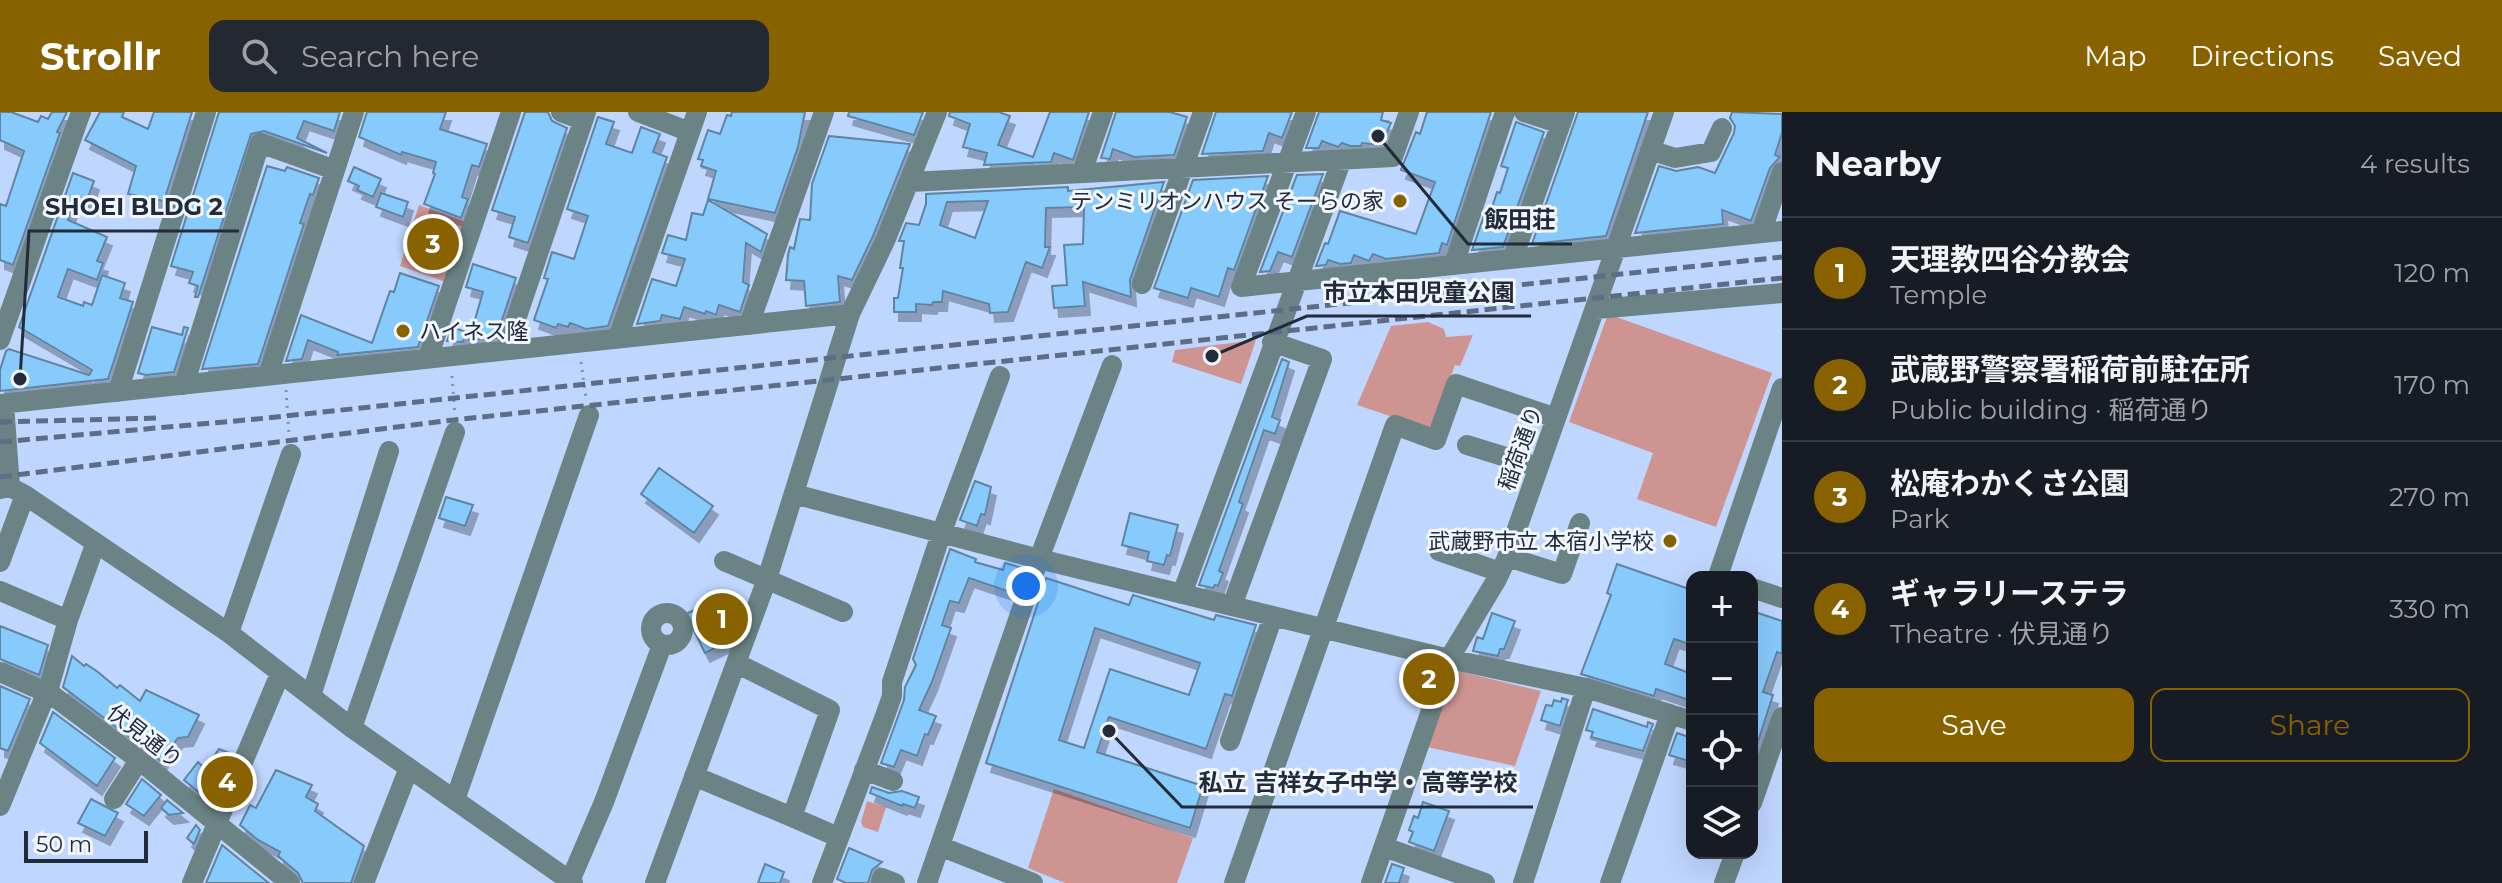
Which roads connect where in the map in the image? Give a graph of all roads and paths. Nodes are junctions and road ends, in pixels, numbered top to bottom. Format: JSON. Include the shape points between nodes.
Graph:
{"nodes":[{"id":1,"x":81,"y":112,"type":"edge"},
{"id":2,"x":206,"y":112,"type":"edge"},
{"id":3,"x":354,"y":112,"type":"edge"},
{"id":4,"x":511,"y":112,"type":"edge"},
{"id":5,"x":561,"y":112,"type":"edge"},
{"id":6,"x":638,"y":112,"type":"edge"},
{"id":7,"x":697,"y":112,"type":"edge"},
{"id":8,"x":824,"y":112,"type":"edge"},
{"id":9,"x":937,"y":112,"type":"edge"},
{"id":10,"x":1103,"y":112,"type":"edge"},
{"id":11,"x":1203,"y":112,"type":"edge"},
{"id":12,"x":1306,"y":112,"type":"edge"},
{"id":13,"x":1409,"y":112,"type":"edge"},
{"id":14,"x":1505,"y":112,"type":"edge"},
{"id":15,"x":1524,"y":112,"type":"edge"},
{"id":16,"x":1664,"y":112,"type":"edge"},
{"id":17,"x":584,"y":116,"type":"edge"},
{"id":18,"x":1563,"y":118,"type":"edge"},
{"id":19,"x":1722,"y":128,"type":"dead end"},
{"id":20,"x":690,"y":132,"type":"junction"},
{"id":21,"x":1650,"y":150,"type":"junction"},
{"id":22,"x":1342,"y":159,"type":"junction"},
{"id":23,"x":1287,"y":162,"type":"junction"},
{"id":24,"x":1184,"y":167,"type":"junction"},
{"id":25,"x":335,"y":170,"type":"junction"},
{"id":26,"x":1082,"y":172,"type":"junction"},
{"id":27,"x":1782,"y":172,"type":"edge"},
{"id":28,"x":910,"y":182,"type":"junction"},
{"id":29,"x":1772,"y":232,"type":"edge"},
{"id":30,"x":1617,"y":250,"type":"junction"},
{"id":31,"x":1513,"y":258,"type":"junction"},
{"id":32,"x":1454,"y":264,"type":"junction"},
{"id":33,"x":1295,"y":283,"type":"junction"},
{"id":34,"x":1142,"y":284,"type":"dead end"},
{"id":35,"x":1782,"y":293,"type":"edge"},
{"id":36,"x":1596,"y":309,"type":"junction"},
{"id":37,"x":850,"y":314,"type":"junction"},
{"id":38,"x":749,"y":325,"type":"junction"},
{"id":39,"x":618,"y":338,"type":"junction"},
{"id":40,"x":0,"y":340,"type":"edge"},
{"id":41,"x":1272,"y":342,"type":"junction"},
{"id":42,"x":578,"y":343,"type":"junction"},
{"id":43,"x":506,"y":349,"type":"junction"},
{"id":44,"x":451,"y":355,"type":"junction"},
{"id":45,"x":428,"y":358,"type":"junction"},
{"id":46,"x":1112,"y":365,"type":"dead end"},
{"id":47,"x":276,"y":375,"type":"junction"},
{"id":48,"x":1000,"y":376,"type":"dead end"},
{"id":49,"x":184,"y":385,"type":"junction"},
{"id":50,"x":1782,"y":388,"type":"edge"},
{"id":51,"x":118,"y":392,"type":"junction"},
{"id":52,"x":2,"y":404,"type":"edge"},
{"id":53,"x":589,"y":415,"type":"joint"},
{"id":54,"x":1556,"y":418,"type":"junction"},
{"id":55,"x":455,"y":432,"type":"joint"},
{"id":56,"x":1467,"y":445,"type":"dead end"},
{"id":57,"x":389,"y":451,"type":"dead end"},
{"id":58,"x":291,"y":454,"type":"joint"},
{"id":59,"x":1538,"y":467,"type":"junction"},
{"id":60,"x":12,"y":490,"type":"edge"},
{"id":61,"x":794,"y":494,"type":"junction"},
{"id":62,"x":1580,"y":523,"type":"dead end"},
{"id":63,"x":941,"y":534,"type":"junction"},
{"id":64,"x":95,"y":545,"type":"junction"},
{"id":65,"x":1439,"y":551,"type":"dead end"},
{"id":66,"x":1039,"y":559,"type":"junction"},
{"id":67,"x":724,"y":561,"type":"dead end"},
{"id":68,"x":0,"y":562,"type":"edge"},
{"id":69,"x":1503,"y":564,"type":"junction"},
{"id":70,"x":1720,"y":571,"type":"edge"},
{"id":71,"x":767,"y":579,"type":"junction"},
{"id":72,"x":1758,"y":590,"type":"edge"},
{"id":73,"x":0,"y":591,"type":"edge"},
{"id":74,"x":1182,"y":594,"type":"junction"},
{"id":75,"x":1782,"y":598,"type":"edge"},
{"id":76,"x":1232,"y":606,"type":"junction"},
{"id":77,"x":843,"y":612,"type":"dead end"},
{"id":78,"x":1273,"y":616,"type":"junction"},
{"id":79,"x":68,"y":620,"type":"junction"},
{"id":80,"x":1325,"y":628,"type":"junction"},
{"id":81,"x":229,"y":633,"type":"junction"},
{"id":82,"x":662,"y":645,"type":"dead end"},
{"id":83,"x":1449,"y":659,"type":"junction"},
{"id":84,"x":736,"y":663,"type":"junction"},
{"id":85,"x":0,"y":672,"type":"edge"},
{"id":86,"x":280,"y":674,"type":"junction"},
{"id":87,"x":1586,"y":688,"type":"junction"},
{"id":88,"x":45,"y":693,"type":"junction"},
{"id":89,"x":311,"y":696,"type":"junction"},
{"id":90,"x":1670,"y":714,"type":"junction"},
{"id":91,"x":1782,"y":717,"type":"edge"},
{"id":92,"x":1686,"y":719,"type":"edge"},
{"id":93,"x":352,"y":728,"type":"junction"},
{"id":94,"x":1230,"y":741,"type":"dead end"},
{"id":95,"x":1768,"y":746,"type":"edge"},
{"id":96,"x":139,"y":760,"type":"junction"},
{"id":97,"x":6,"y":767,"type":"edge"},
{"id":98,"x":409,"y":768,"type":"junction"},
{"id":99,"x":864,"y":770,"type":"junction"},
{"id":100,"x":694,"y":776,"type":"junction"},
{"id":101,"x":893,"y":781,"type":"dead end"},
{"id":102,"x":1756,"y":787,"type":"edge"},
{"id":103,"x":114,"y":799,"type":"dead end"},
{"id":104,"x":455,"y":800,"type":"junction"},
{"id":105,"x":0,"y":806,"type":"edge"},
{"id":106,"x":792,"y":817,"type":"junction"},
{"id":107,"x":217,"y":825,"type":"junction"},
{"id":108,"x":838,"y":837,"type":"junction"},
{"id":109,"x":942,"y":847,"type":"junction"},
{"id":110,"x":1384,"y":847,"type":"junction"},
{"id":111,"x":1733,"y":859,"type":"edge"},
{"id":112,"x":572,"y":882,"type":"edge"},
{"id":113,"x":192,"y":883,"type":"edge"},
{"id":114,"x":290,"y":883,"type":"edge"},
{"id":115,"x":364,"y":883,"type":"edge"},
{"id":116,"x":655,"y":883,"type":"edge"},
{"id":117,"x":822,"y":883,"type":"edge"},
{"id":118,"x":881,"y":883,"type":"edge"},
{"id":119,"x":895,"y":883,"type":"edge"},
{"id":120,"x":927,"y":883,"type":"edge"},
{"id":121,"x":1033,"y":883,"type":"edge"},
{"id":122,"x":1234,"y":883,"type":"edge"},
{"id":123,"x":1371,"y":883,"type":"edge"},
{"id":124,"x":1485,"y":883,"type":"edge"},
{"id":125,"x":1523,"y":883,"type":"edge"},
{"id":126,"x":1610,"y":883,"type":"edge"},
{"id":127,"x":1724,"y":883,"type":"edge"}],
"edges":[{"from":1,"to":40,"type":"street"},
{"from":2,"to":51,"type":"street"},
{"from":3,"to":25,"type":"street"},
{"from":4,"to":45,"type":"street"},
{"from":5,"to":17,"type":"street"},
{"from":6,"to":20,"type":"street"},
{"from":7,"to":20,"type":"street"},
{"from":8,"to":38,"type":"street"},
{"from":9,"to":28,"type":"street"},
{"from":10,"to":26,"type":"street"},
{"from":11,"to":24,"type":"street"},
{"from":12,"to":23,"type":"street"},
{"from":13,"to":22,"type":"street","via":[[1393,157]]},
{"from":14,"to":32,"type":"street"},
{"from":15,"to":18,"type":"street"},
{"from":16,"to":21,"type":"street","name":"稲荷通り"},
{"from":17,"to":43,"type":"street"},
{"from":18,"to":31,"type":"street"},
{"from":19,"to":21,"type":"street","via":[[1711,152],[1675,158]]},
{"from":20,"to":39,"type":"street"},
{"from":21,"to":30,"type":"street","name":"稲荷通り"},
{"from":22,"to":23,"type":"street"},
{"from":22,"to":33,"type":"street"},
{"from":23,"to":24,"type":"street"},
{"from":23,"to":33,"type":"street","via":[[1241,287]]},
{"from":24,"to":26,"type":"street"},
{"from":24,"to":34,"type":"street"},
{"from":25,"to":47,"type":"street"},
{"from":25,"to":49,"type":"street","via":[[260,143]]},
{"from":26,"to":28,"type":"street"},
{"from":27,"to":29,"type":"street"},
{"from":28,"to":37,"type":"street"},
{"from":29,"to":30,"type":"street"},
{"from":30,"to":31,"type":"street"},
{"from":30,"to":36,"type":"street","name":"稲荷通り"},
{"from":31,"to":32,"type":"street"},
{"from":32,"to":33,"type":"street"},
{"from":33,"to":41,"type":"street"},
{"from":35,"to":36,"type":"street"},
{"from":36,"to":54,"type":"street","name":"稲荷通り"},
{"from":37,"to":38,"type":"street"},
{"from":37,"to":61,"type":"street"},
{"from":38,"to":39,"type":"street"},
{"from":39,"to":42,"type":"street"},
{"from":41,"to":74,"type":"street"},
{"from":41,"to":76,"type":"street","via":[[1322,359]]},
{"from":42,"to":43,"type":"street"},
{"from":42,"to":53,"type":"path"},
{"from":43,"to":44,"type":"street"},
{"from":44,"to":45,"type":"street"},
{"from":44,"to":55,"type":"path"},
{"from":45,"to":47,"type":"street"},
{"from":46,"to":66,"type":"street"},
{"from":47,"to":49,"type":"street"},
{"from":47,"to":58,"type":"path"},
{"from":48,"to":63,"type":"street"},
{"from":49,"to":51,"type":"street"},
{"from":50,"to":70,"type":"street"},
{"from":51,"to":52,"type":"street"},
{"from":52,"to":60,"type":"street"},
{"from":53,"to":104,"type":"street"},
{"from":54,"to":59,"type":"street","name":"稲荷通り"},
{"from":54,"to":80,"type":"street","via":[[1456,384],[1436,440],[1395,425]]},
{"from":55,"to":93,"type":"street"},
{"from":56,"to":59,"type":"street"},
{"from":57,"to":89,"type":"street"},
{"from":58,"to":81,"type":"street"},
{"from":59,"to":69,"type":"street","name":"稲荷通り"},
{"from":60,"to":64,"type":"street"},
{"from":60,"to":68,"type":"street"},
{"from":61,"to":63,"type":"street"},
{"from":61,"to":71,"type":"street"},
{"from":62,"to":69,"type":"street","via":[[1562,574]]},
{"from":63,"to":66,"type":"street"},
{"from":63,"to":99,"type":"street"},
{"from":64,"to":79,"type":"street"},
{"from":64,"to":81,"type":"street"},
{"from":65,"to":69,"type":"street"},
{"from":66,"to":74,"type":"street"},
{"from":66,"to":109,"type":"street"},
{"from":67,"to":71,"type":"street"},
{"from":69,"to":83,"type":"street","name":"稲荷通り"},
{"from":71,"to":77,"type":"street"},
{"from":71,"to":84,"type":"street"},
{"from":72,"to":75,"type":"street"},
{"from":73,"to":79,"type":"street"},
{"from":74,"to":76,"type":"street"},
{"from":76,"to":78,"type":"street"},
{"from":78,"to":80,"type":"street"},
{"from":78,"to":94,"type":"street"},
{"from":79,"to":88,"type":"street"},
{"from":80,"to":83,"type":"street"},
{"from":80,"to":122,"type":"street"},
{"from":81,"to":86,"type":"street"},
{"from":82,"to":112,"type":"street"},
{"from":83,"to":87,"type":"street"},
{"from":83,"to":110,"type":"street","name":"稲荷通り"},
{"from":84,"to":100,"type":"street"},
{"from":84,"to":106,"type":"street","via":[[830,710]]},
{"from":85,"to":88,"type":"street","name":"伏見通り"},
{"from":86,"to":89,"type":"street"},
{"from":86,"to":107,"type":"street"},
{"from":87,"to":90,"type":"street"},
{"from":87,"to":125,"type":"street"},
{"from":88,"to":96,"type":"street","name":"伏見通り"},
{"from":88,"to":97,"type":"street"},
{"from":89,"to":93,"type":"street"},
{"from":90,"to":92,"type":"street"},
{"from":90,"to":126,"type":"street"},
{"from":91,"to":95,"type":"street"},
{"from":93,"to":98,"type":"street"},
{"from":95,"to":102,"type":"street"},
{"from":96,"to":103,"type":"street"},
{"from":96,"to":107,"type":"street","name":"伏見通り"},
{"from":97,"to":105,"type":"street"},
{"from":98,"to":104,"type":"street"},
{"from":98,"to":115,"type":"street"},
{"from":99,"to":101,"type":"street"},
{"from":99,"to":108,"type":"street"},
{"from":100,"to":106,"type":"street"},
{"from":100,"to":116,"type":"street"},
{"from":104,"to":112,"type":"street"},
{"from":106,"to":108,"type":"street"},
{"from":107,"to":113,"type":"street"},
{"from":107,"to":114,"type":"street","name":"伏見通り"},
{"from":108,"to":117,"type":"street"},
{"from":109,"to":120,"type":"street"},
{"from":109,"to":121,"type":"street"},
{"from":110,"to":123,"type":"street","name":"稲荷通り"},
{"from":110,"to":124,"type":"street"},
{"from":111,"to":127,"type":"street"},
{"from":118,"to":119,"type":"street","via":[[882,878]]}]}
